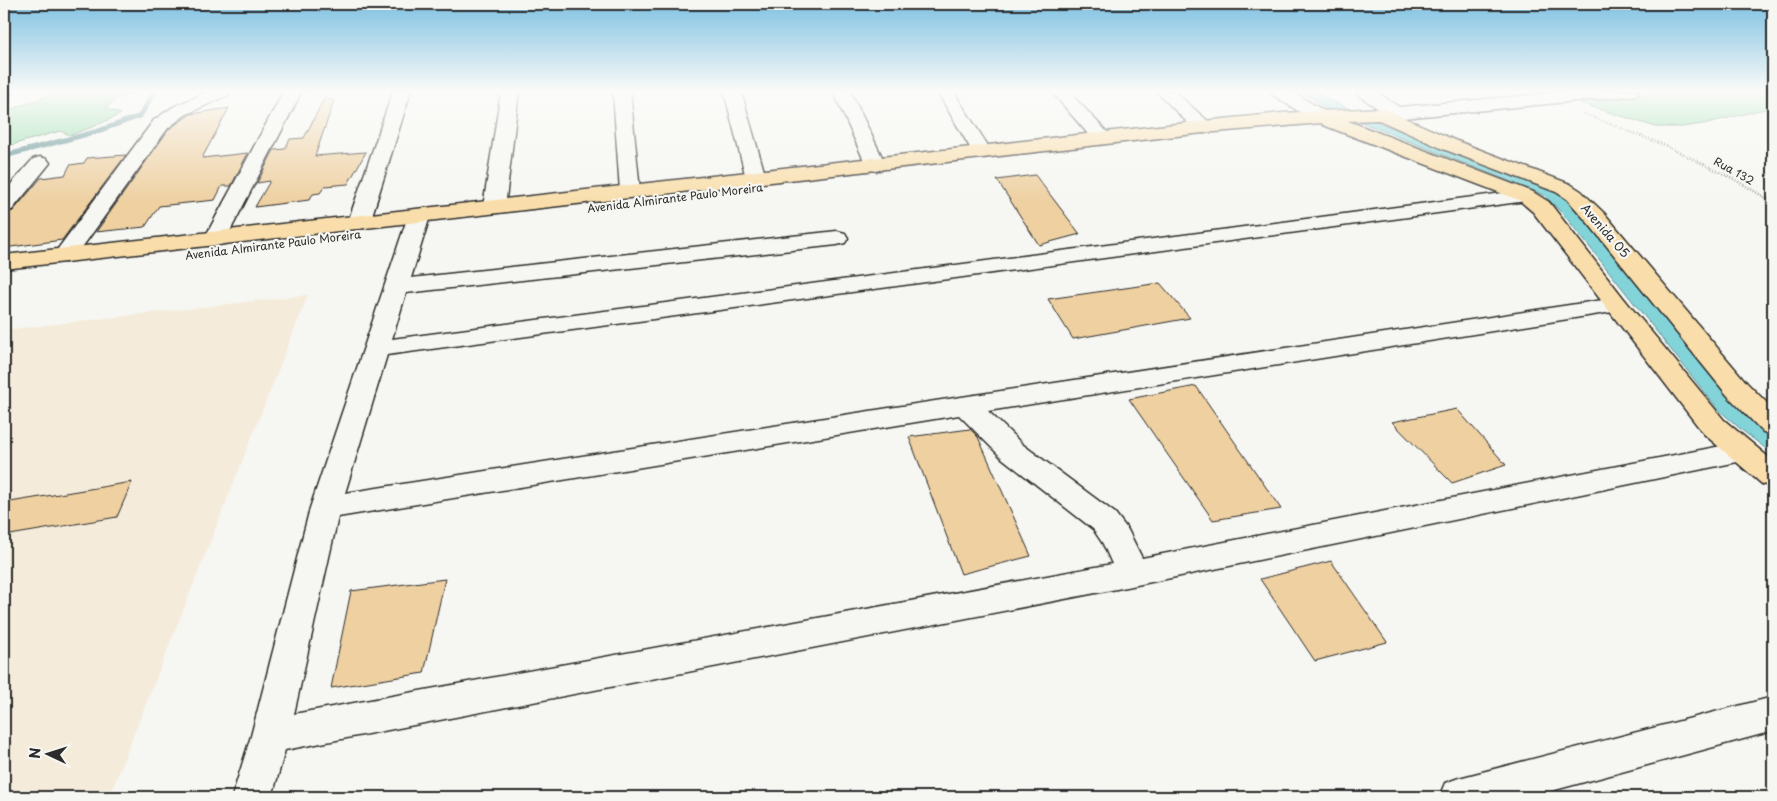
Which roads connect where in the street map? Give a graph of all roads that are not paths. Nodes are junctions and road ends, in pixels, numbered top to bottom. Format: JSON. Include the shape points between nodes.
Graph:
{"nodes":[{"id":1,"x":158,"y":128,"type":"edge"},
{"id":2,"x":273,"y":128,"type":"edge"},
{"id":3,"x":389,"y":128,"type":"edge"},
{"id":4,"x":505,"y":128,"type":"edge"},
{"id":5,"x":624,"y":128,"type":"edge"},
{"id":6,"x":742,"y":128,"type":"edge"},
{"id":7,"x":859,"y":128,"type":"edge"},
{"id":8,"x":968,"y":128,"type":"edge"},
{"id":9,"x":1094,"y":128,"type":"edge"},
{"id":10,"x":1190,"y":128,"type":"edge"},
{"id":11,"x":1245,"y":128,"type":"edge"},
{"id":12,"x":1362,"y":128,"type":"edge"},
{"id":13,"x":1414,"y":128,"type":"edge"},
{"id":14,"x":1102,"y":138,"type":"junction"},
{"id":15,"x":982,"y":152,"type":"junction"},
{"id":16,"x":40,"y":163,"type":"dead end"},
{"id":17,"x":876,"y":164,"type":"junction"},
{"id":18,"x":756,"y":178,"type":"junction"},
{"id":19,"x":630,"y":191,"type":"junction"},
{"id":20,"x":1526,"y":196,"type":"junction"},
{"id":21,"x":4,"y":205,"type":"edge"},
{"id":22,"x":494,"y":207,"type":"junction"},
{"id":23,"x":359,"y":222,"type":"junction"},
{"id":24,"x":417,"y":222,"type":"junction"},
{"id":25,"x":837,"y":238,"type":"dead end"},
{"id":26,"x":215,"y":239,"type":"junction"},
{"id":27,"x":65,"y":255,"type":"junction"},
{"id":28,"x":4,"y":262,"type":"edge"},
{"id":29,"x":4,"y":276,"type":"edge"},
{"id":30,"x":396,"y":287,"type":"junction"},
{"id":31,"x":1616,"y":305,"type":"junction"},
{"id":32,"x":376,"y":349,"type":"junction"},
{"id":33,"x":966,"y":406,"type":"junction"},
{"id":34,"x":1773,"y":424,"type":"edge"},
{"id":35,"x":1742,"y":452,"type":"junction"},
{"id":36,"x":1773,"y":476,"type":"edge"},
{"id":37,"x":325,"y":508,"type":"junction"},
{"id":38,"x":1132,"y":573,"type":"junction"},
{"id":39,"x":1773,"y":714,"type":"edge"},
{"id":40,"x":270,"y":736,"type":"junction"},
{"id":41,"x":252,"y":797,"type":"edge"},
{"id":42,"x":1459,"y":797,"type":"edge"}],
"edges":[{"from":1,"to":27,"type":"street"},
{"from":2,"to":26,"type":"street"},
{"from":3,"to":23,"type":"street"},
{"from":4,"to":22,"type":"street"},
{"from":5,"to":19,"type":"street"},
{"from":6,"to":18,"type":"street"},
{"from":7,"to":17,"type":"street"},
{"from":8,"to":15,"type":"street"},
{"from":9,"to":14,"type":"street"},
{"from":10,"to":14,"type":"main road","name":"Avenida Almirante Paulo Moreira"},
{"from":11,"to":24,"type":"main road","name":"Avenida Almirante Paulo Moreira"},
{"from":12,"to":20,"type":"main road"},
{"from":13,"to":34,"type":"main road","name":"Avenida 05","via":[[1574,196],[1596,218],[1737,389]]},
{"from":14,"to":15,"type":"main road","name":"Avenida Almirante Paulo Moreira"},
{"from":15,"to":17,"type":"main road","name":"Avenida Almirante Paulo Moreira"},
{"from":16,"to":21,"type":"street"},
{"from":17,"to":18,"type":"main road","name":"Avenida Almirante Paulo Moreira"},
{"from":18,"to":19,"type":"main road","name":"Avenida Almirante Paulo Moreira"},
{"from":19,"to":22,"type":"main road","name":"Avenida Almirante Paulo Moreira"},
{"from":20,"to":31,"type":"main road","via":[[1541,207]]},
{"from":20,"to":32,"type":"street"},
{"from":22,"to":24,"type":"main road","name":"Avenida Almirante Paulo Moreira"},
{"from":23,"to":24,"type":"main road","name":"Avenida Almirante Paulo Moreira"},
{"from":23,"to":26,"type":"main road","name":"Avenida Almirante Paulo Moreira"},
{"from":24,"to":29,"type":"main road","name":"Avenida Almirante Paulo Moreira"},
{"from":24,"to":30,"type":"street"},
{"from":25,"to":30,"type":"street"},
{"from":26,"to":27,"type":"main road","name":"Avenida Almirante Paulo Moreira"},
{"from":27,"to":28,"type":"main road","name":"Avenida Almirante Paulo Moreira"},
{"from":30,"to":32,"type":"street"},
{"from":31,"to":33,"type":"street"},
{"from":31,"to":35,"type":"main road","via":[[1714,427]]},
{"from":32,"to":37,"type":"street"},
{"from":33,"to":37,"type":"street"},
{"from":33,"to":38,"type":"street","via":[[1012,451],[1104,521],[1117,539]]},
{"from":35,"to":36,"type":"main road"},
{"from":35,"to":38,"type":"street"},
{"from":37,"to":40,"type":"street"},
{"from":38,"to":40,"type":"street"},
{"from":39,"to":42,"type":"street"},
{"from":40,"to":41,"type":"street"}]}
